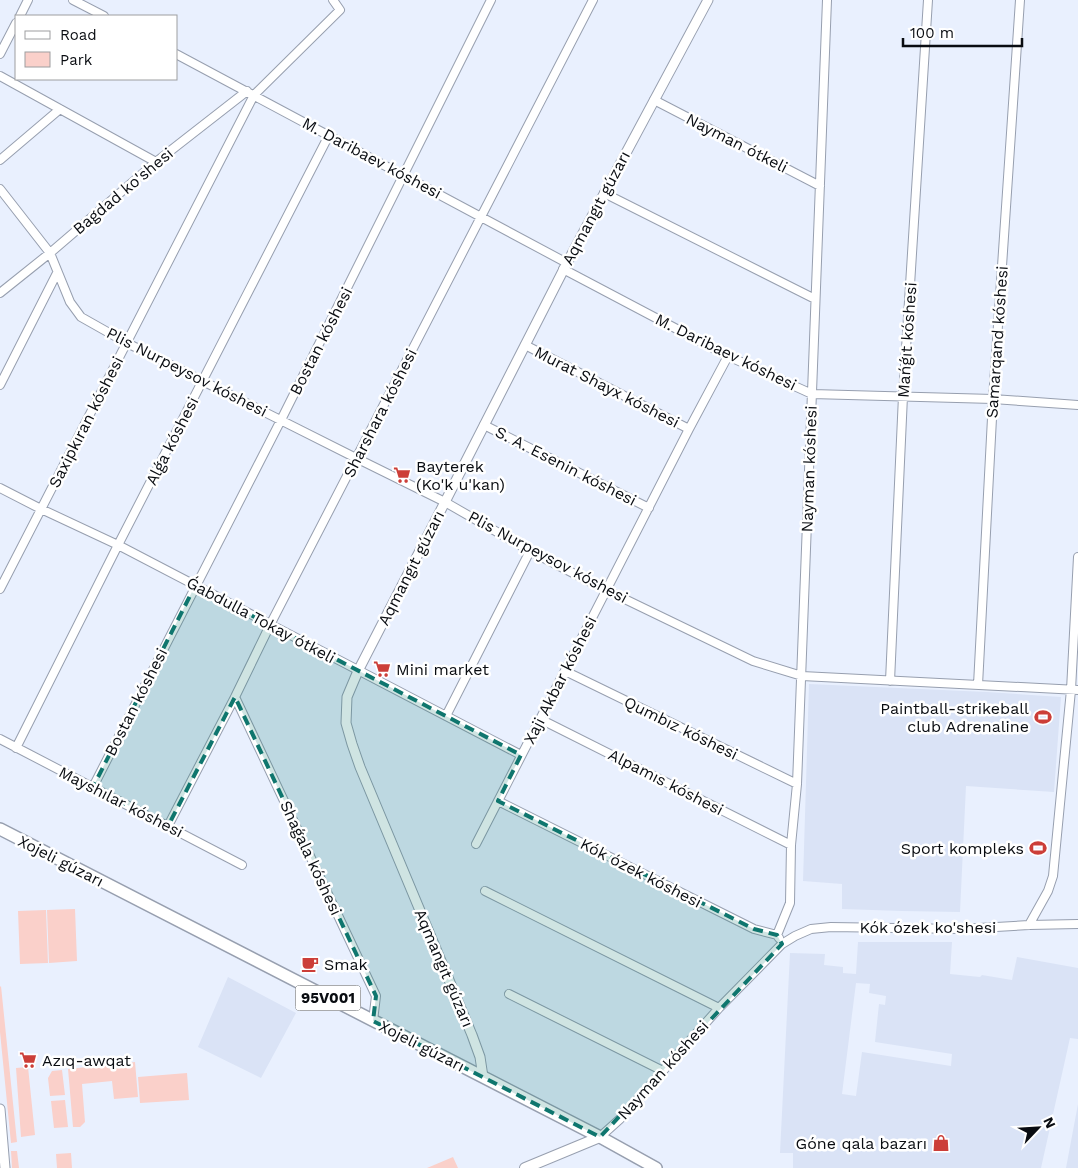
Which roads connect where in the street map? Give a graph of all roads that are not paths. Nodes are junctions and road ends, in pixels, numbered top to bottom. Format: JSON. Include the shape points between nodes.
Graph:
{"nodes":[{"id":1,"x":28,"y":0,"type":"edge"},
{"id":2,"x":73,"y":0,"type":"edge"},
{"id":3,"x":333,"y":0,"type":"edge"},
{"id":4,"x":491,"y":0,"type":"edge"},
{"id":5,"x":593,"y":0,"type":"edge"},
{"id":6,"x":708,"y":0,"type":"edge"},
{"id":7,"x":827,"y":0,"type":"edge"},
{"id":8,"x":928,"y":0,"type":"edge"},
{"id":9,"x":1020,"y":0,"type":"edge"},
{"id":10,"x":20,"y":15,"type":"edge"},
{"id":11,"x":102,"y":15,"type":"edge"},
{"id":12,"x":15,"y":25,"type":"edge"},
{"id":13,"x":0,"y":54,"type":"edge"},
{"id":14,"x":178,"y":55,"type":"edge"},
{"id":15,"x":0,"y":76,"type":"edge"},
{"id":16,"x":250,"y":93,"type":"junction"},
{"id":17,"x":654,"y":100,"type":"junction"},
{"id":18,"x":60,"y":109,"type":"junction"},
{"id":19,"x":329,"y":135,"type":"junction"},
{"id":20,"x":0,"y":160,"type":"edge"},
{"id":21,"x":156,"y":162,"type":"junction"},
{"id":22,"x":404,"y":176,"type":"junction"},
{"id":23,"x":820,"y":186,"type":"junction"},
{"id":24,"x":0,"y":189,"type":"edge"},
{"id":25,"x":604,"y":193,"type":"junction"},
{"id":26,"x":481,"y":217,"type":"junction"},
{"id":27,"x":50,"y":253,"type":"junction"},
{"id":28,"x":565,"y":266,"type":"junction"},
{"id":29,"x":57,"y":273,"type":"junction"},
{"id":30,"x":0,"y":293,"type":"edge"},
{"id":31,"x":815,"y":299,"type":"junction"},
{"id":32,"x":127,"y":342,"type":"junction"},
{"id":33,"x":525,"y":345,"type":"junction"},
{"id":34,"x":728,"y":356,"type":"junction"},
{"id":35,"x":203,"y":381,"type":"junction"},
{"id":36,"x":0,"y":386,"type":"edge"},
{"id":37,"x":812,"y":394,"type":"junction"},
{"id":38,"x":903,"y":396,"type":"junction"},
{"id":39,"x":993,"y":399,"type":"junction"},
{"id":40,"x":1078,"y":405,"type":"edge"},
{"id":41,"x":281,"y":420,"type":"junction"},
{"id":42,"x":484,"y":425,"type":"junction"},
{"id":43,"x":689,"y":429,"type":"junction"},
{"id":44,"x":356,"y":458,"type":"junction"},
{"id":45,"x":0,"y":488,"type":"edge"},
{"id":46,"x":445,"y":502,"type":"junction"},
{"id":47,"x":649,"y":508,"type":"junction"},
{"id":48,"x":40,"y":510,"type":"junction"},
{"id":49,"x":118,"y":545,"type":"junction"},
{"id":50,"x":530,"y":551,"type":"junction"},
{"id":51,"x":1078,"y":557,"type":"edge"},
{"id":52,"x":195,"y":586,"type":"junction"},
{"id":53,"x":0,"y":589,"type":"edge"},
{"id":54,"x":606,"y":590,"type":"junction"},
{"id":55,"x":270,"y":625,"type":"junction"},
{"id":56,"x":358,"y":671,"type":"junction"},
{"id":57,"x":565,"y":671,"type":"junction"},
{"id":58,"x":802,"y":676,"type":"junction"},
{"id":59,"x":890,"y":680,"type":"junction"},
{"id":60,"x":978,"y":685,"type":"junction"},
{"id":61,"x":1074,"y":690,"type":"edge"},
{"id":62,"x":235,"y":697,"type":"junction"},
{"id":63,"x":446,"y":716,"type":"junction"},
{"id":64,"x":540,"y":719,"type":"junction"},
{"id":65,"x":0,"y":739,"type":"edge"},
{"id":66,"x":16,"y":748,"type":"junction"},
{"id":67,"x":521,"y":755,"type":"junction"},
{"id":68,"x":796,"y":784,"type":"junction"},
{"id":69,"x":93,"y":787,"type":"junction"},
{"id":70,"x":498,"y":801,"type":"junction"},
{"id":71,"x":168,"y":826,"type":"junction"},
{"id":72,"x":0,"y":829,"type":"edge"},
{"id":73,"x":476,"y":844,"type":"dead end"},
{"id":74,"x":791,"y":845,"type":"junction"},
{"id":75,"x":242,"y":865,"type":"dead end"},
{"id":76,"x":484,"y":891,"type":"dead end"},
{"id":77,"x":1078,"y":924,"type":"edge"},
{"id":78,"x":1028,"y":925,"type":"junction"},
{"id":79,"x":777,"y":935,"type":"junction"},
{"id":80,"x":782,"y":944,"type":"junction"},
{"id":81,"x":509,"y":994,"type":"dead end"},
{"id":82,"x":719,"y":1008,"type":"junction"},
{"id":83,"x":373,"y":1021,"type":"junction"},
{"id":84,"x":663,"y":1071,"type":"junction"},
{"id":85,"x":483,"y":1077,"type":"junction"},
{"id":86,"x":0,"y":1109,"type":"edge"},
{"id":87,"x":600,"y":1137,"type":"junction"},
{"id":88,"x":5,"y":1168,"type":"edge"},
{"id":89,"x":526,"y":1168,"type":"edge"},
{"id":90,"x":656,"y":1168,"type":"edge"}],
"edges":[{"from":1,"to":10,"type":"street"},
{"from":2,"to":11,"type":"street"},
{"from":3,"to":16,"type":"street","via":[[340,10]]},
{"from":4,"to":22,"type":"street","name":"Bostan kóshesi"},
{"from":5,"to":26,"type":"street","name":"Sharshara kóshesi"},
{"from":6,"to":17,"type":"street","name":"Aqmangıt gúzarı"},
{"from":7,"to":23,"type":"street","name":"Nayman kóshesi"},
{"from":8,"to":38,"type":"street","name":"Mańǵıt kóshesi"},
{"from":9,"to":39,"type":"street","name":"Samarqand kóshesi"},
{"from":12,"to":13,"type":"street"},
{"from":14,"to":16,"type":"street","name":"M. Daribaev kóshesi"},
{"from":15,"to":18,"type":"street"},
{"from":16,"to":19,"type":"street","name":"M. Daribaev kóshesi"},
{"from":16,"to":21,"type":"street","name":"Bagdad ko'shesi"},
{"from":16,"to":32,"type":"street","name":"Saxipkıran kóshesi"},
{"from":17,"to":23,"type":"street","name":"Nayman ótkeli"},
{"from":17,"to":25,"type":"street","name":"Aqmangıt gúzarı"},
{"from":18,"to":20,"type":"street"},
{"from":18,"to":21,"type":"street"},
{"from":19,"to":22,"type":"street","name":"M. Daribaev kóshesi"},
{"from":19,"to":35,"type":"street","name":"Alǵa kóshesi"},
{"from":21,"to":27,"type":"street","name":"Bagdad ko'shesi"},
{"from":22,"to":26,"type":"street","name":"M. Daribaev kóshesi"},
{"from":22,"to":41,"type":"street","name":"Bostan kóshesi"},
{"from":23,"to":31,"type":"street","name":"Nayman kóshesi"},
{"from":24,"to":27,"type":"street","name":"Plis Nurpeysov kóshesi"},
{"from":25,"to":28,"type":"street","name":"Aqmangıt gúzarı"},
{"from":25,"to":31,"type":"street"},
{"from":26,"to":28,"type":"street","name":"M. Daribaev kóshesi"},
{"from":26,"to":44,"type":"street","name":"Sharshara kóshesi"},
{"from":27,"to":29,"type":"street","name":"Plis Nurpeysov kóshesi"},
{"from":27,"to":30,"type":"street","name":"Bagdad ko'shesi"},
{"from":28,"to":33,"type":"street","name":"Aqmangıt gúzarı"},
{"from":28,"to":34,"type":"street","name":"M. Daribaev kóshesi"},
{"from":29,"to":32,"type":"street","name":"Plis Nurpeysov kóshesi","via":[[81,317]]},
{"from":29,"to":36,"type":"street"},
{"from":31,"to":37,"type":"street","name":"Nayman kóshesi"},
{"from":32,"to":35,"type":"street","name":"Plis Nurpeysov kóshesi"},
{"from":32,"to":48,"type":"street","name":"Saxipkıran kóshesi"},
{"from":33,"to":42,"type":"street","name":"Aqmangıt gúzarı"},
{"from":33,"to":43,"type":"street","name":"Murat Shayx kóshesi"},
{"from":34,"to":37,"type":"street","name":"M. Daribaev kóshesi"},
{"from":34,"to":43,"type":"street","name":"Xaji Akbar kóshesi"},
{"from":35,"to":41,"type":"street","name":"Plis Nurpeysov kóshesi"},
{"from":35,"to":49,"type":"street","name":"Alǵa kóshesi"},
{"from":37,"to":38,"type":"street","name":"M. Daribaev kóshesi"},
{"from":37,"to":58,"type":"street","name":"Nayman kóshesi"},
{"from":38,"to":39,"type":"street","name":"M. Daribaev kóshesi"},
{"from":38,"to":59,"type":"street","name":"Mańǵıt kóshesi"},
{"from":39,"to":40,"type":"street","name":"M. Daribaev kóshesi"},
{"from":39,"to":60,"type":"street","name":"Samarqand kóshesi"},
{"from":41,"to":44,"type":"street","name":"Plis Nurpeysov kóshesi"},
{"from":41,"to":52,"type":"street","name":"Bostan kóshesi"},
{"from":42,"to":46,"type":"street","name":"Aqmangıt gúzarı"},
{"from":42,"to":47,"type":"street","name":"S. A. Esenin kóshesi"},
{"from":43,"to":47,"type":"street","name":"Xaji Akbar kóshesi"},
{"from":44,"to":46,"type":"street","name":"Plis Nurpeysov kóshesi"},
{"from":44,"to":55,"type":"street","name":"Sharshara kóshesi"},
{"from":45,"to":48,"type":"street","name":"Ǵabdulla Tokay ótkeli"},
{"from":46,"to":50,"type":"street","name":"Plis Nurpeysov kóshesi"},
{"from":46,"to":56,"type":"street","name":"Aqmangıt gúzarı"},
{"from":47,"to":54,"type":"street","name":"Xaji Akbar kóshesi"},
{"from":48,"to":49,"type":"street","name":"Ǵabdulla Tokay ótkeli"},
{"from":48,"to":53,"type":"street","name":"Saxipkıran kóshesi"},
{"from":49,"to":52,"type":"street","name":"Ǵabdulla Tokay ótkeli"},
{"from":49,"to":66,"type":"street","name":"Alǵa kóshesi"},
{"from":50,"to":54,"type":"street","name":"Plis Nurpeysov kóshesi"},
{"from":50,"to":63,"type":"street"},
{"from":51,"to":61,"type":"street"},
{"from":52,"to":55,"type":"street","name":"Ǵabdulla Tokay ótkeli"},
{"from":52,"to":69,"type":"street","name":"Bostan kóshesi"},
{"from":54,"to":57,"type":"street","name":"Xaji Akbar kóshesi"},
{"from":54,"to":58,"type":"street","name":"Plis Nurpeysov kóshesi","via":[[753,661]]},
{"from":55,"to":56,"type":"street","name":"Ǵabdulla Tokay ótkeli"},
{"from":55,"to":62,"type":"street","name":"Sharshara kóshesi"},
{"from":56,"to":63,"type":"street","name":"Ǵabdulla Tokay ótkeli"},
{"from":56,"to":85,"type":"street","name":"Aqmangıt gúzarı","via":[[347,698],[346,723],[352,744],[470,1030]]},
{"from":57,"to":64,"type":"street","name":"Xaji Akbar kóshesi"},
{"from":57,"to":68,"type":"street","name":"Qumbız kóshesi"},
{"from":58,"to":59,"type":"street","name":"Plis Nurpeysov kóshesi"},
{"from":58,"to":68,"type":"street","name":"Nayman kóshesi"},
{"from":59,"to":60,"type":"street","name":"Plis Nurpeysov kóshesi"},
{"from":60,"to":61,"type":"street","name":"Plis Nurpeysov kóshesi"},
{"from":61,"to":78,"type":"street","via":[[1053,876]]},
{"from":62,"to":71,"type":"street","name":"Sharshara kóshesi"},
{"from":62,"to":83,"type":"street","name":"Shaǵala kóshesi","via":[[376,996]]},
{"from":63,"to":67,"type":"street","name":"Ǵabdulla Tokay ótkeli"},
{"from":64,"to":67,"type":"street","name":"Xaji Akbar kóshesi"},
{"from":64,"to":74,"type":"street","name":"Alpamıs kóshesi"},
{"from":65,"to":66,"type":"street","name":"Mayshılar kóshesi"},
{"from":66,"to":69,"type":"street","name":"Mayshılar kóshesi"},
{"from":67,"to":70,"type":"street","name":"Xaji Akbar kóshesi"},
{"from":68,"to":74,"type":"street","name":"Nayman kóshesi"},
{"from":69,"to":71,"type":"street","name":"Mayshılar kóshesi"},
{"from":70,"to":73,"type":"street","name":"Xaji Akbar kóshesi"},
{"from":70,"to":79,"type":"street","name":"Kók ózek kóshesi","via":[[754,930]]},
{"from":71,"to":75,"type":"street","name":"Mayshılar kóshesi"},
{"from":72,"to":83,"type":"main road","name":"Xojeli gúzarı","number":"95V001"},
{"from":74,"to":79,"type":"street","name":"Nayman kóshesi","via":[[790,903]]},
{"from":76,"to":82,"type":"street"},
{"from":77,"to":78,"type":"street","name":"Kók ózek ko'shesi"},
{"from":78,"to":80,"type":"street","name":"Kók ózek ko'shesi","via":[[961,929],[831,927],[811,929]]},
{"from":79,"to":80,"type":"street"},
{"from":80,"to":82,"type":"street","name":"Nayman kóshesi"},
{"from":81,"to":84,"type":"street"},
{"from":82,"to":84,"type":"street","name":"Nayman kóshesi"},
{"from":83,"to":85,"type":"main road","name":"Xojeli gúzarı","number":"95V001"},
{"from":84,"to":87,"type":"street","name":"Nayman kóshesi"},
{"from":85,"to":87,"type":"main road","name":"Xojeli gúzarı","number":"95V001"},
{"from":86,"to":88,"type":"street"},
{"from":87,"to":89,"type":"main road","name":"Nayman kóshesi"},
{"from":87,"to":90,"type":"main road","name":"Xojeli gúzarı","number":"95V001"}]}
